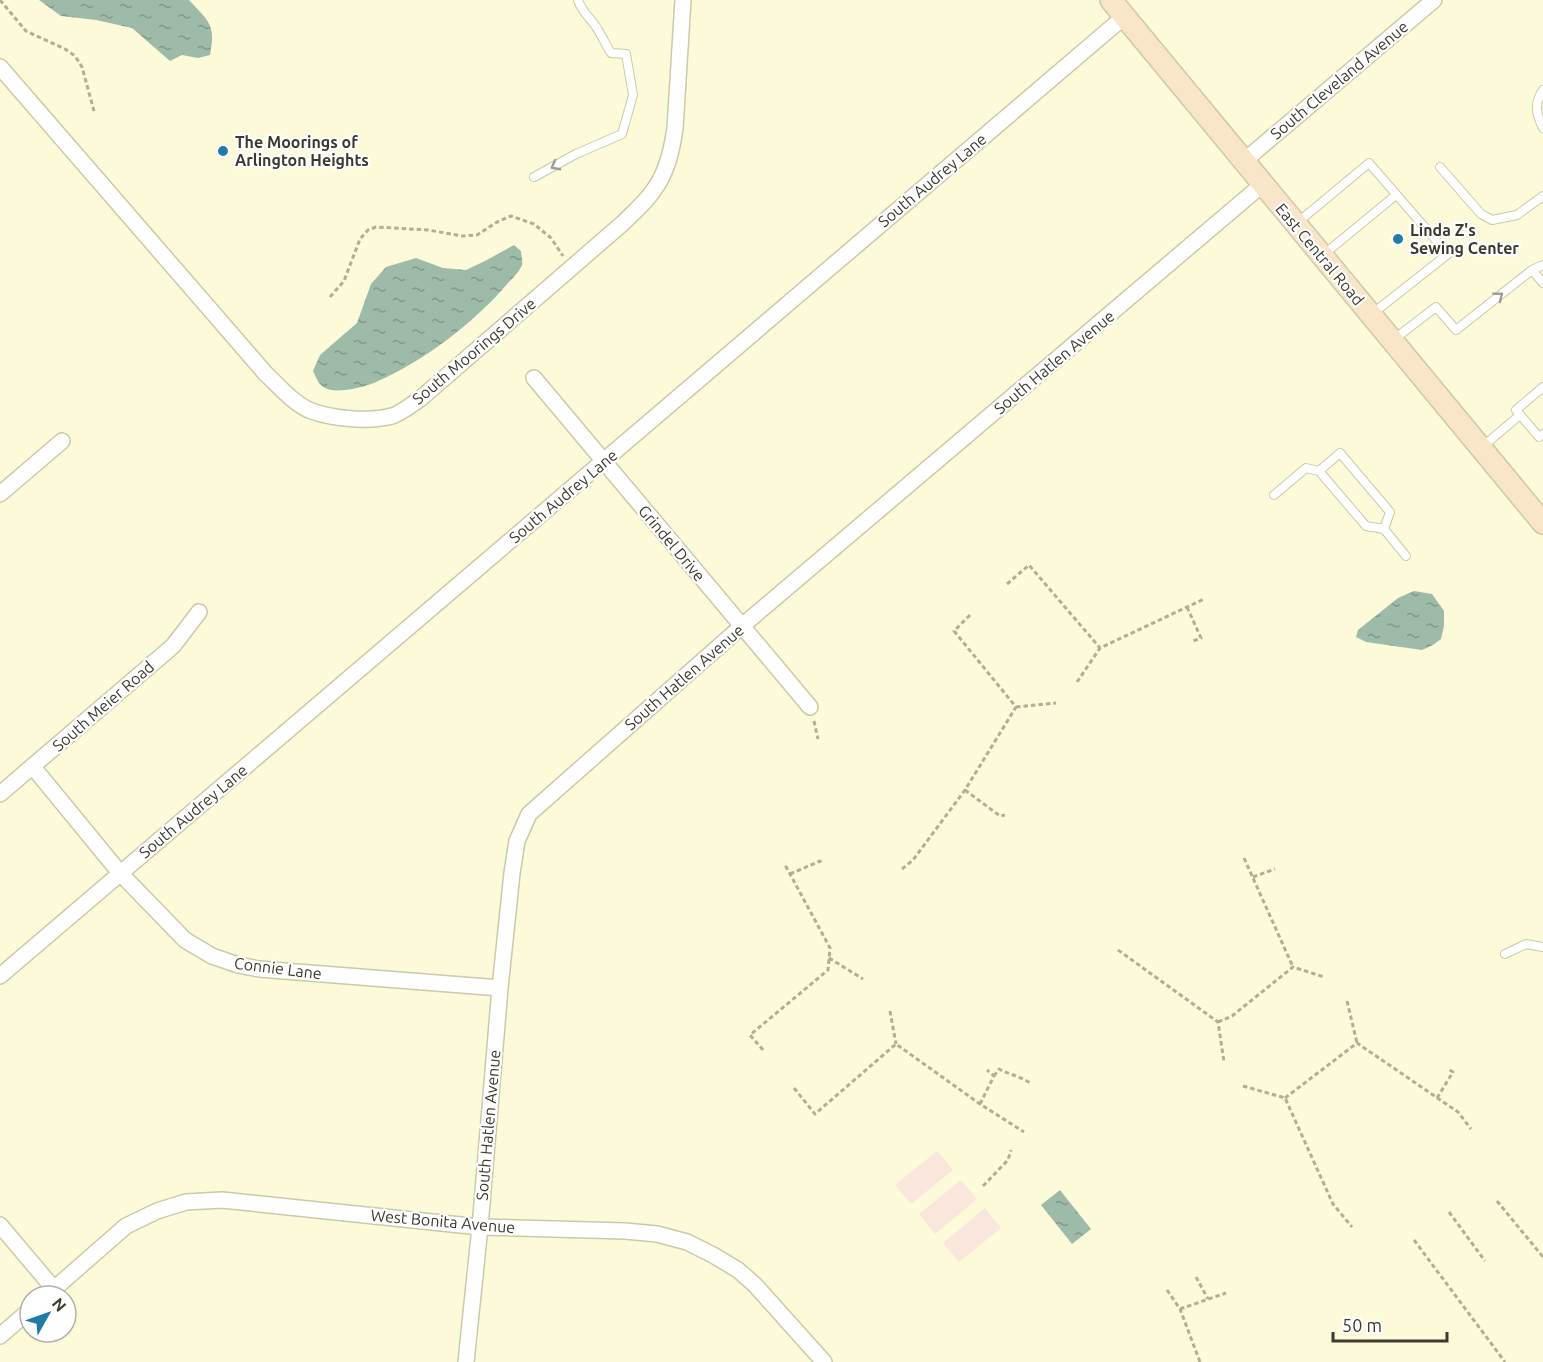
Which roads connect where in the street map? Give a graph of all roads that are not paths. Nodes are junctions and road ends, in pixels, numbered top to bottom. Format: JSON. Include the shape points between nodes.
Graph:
{"nodes":[{"id":1,"x":682,"y":0,"type":"edge"},
{"id":2,"x":1434,"y":0,"type":"edge"},
{"id":3,"x":580,"y":4,"type":"edge"},
{"id":4,"x":1119,"y":6,"type":"edge"},
{"id":5,"x":0,"y":67,"type":"edge"},
{"id":6,"x":1543,"y":90,"type":"edge"},
{"id":7,"x":1543,"y":128,"type":"edge"},
{"id":8,"x":1244,"y":161,"type":"junction"},
{"id":9,"x":1440,"y":167,"type":"dead end"},
{"id":10,"x":534,"y":177,"type":"dead end"},
{"id":11,"x":1263,"y":184,"type":"junction"},
{"id":12,"x":1396,"y":195,"type":"junction"},
{"id":13,"x":1543,"y":196,"type":"edge"},
{"id":14,"x":1296,"y":224,"type":"junction"},
{"id":15,"x":1322,"y":256,"type":"junction"},
{"id":16,"x":1543,"y":265,"type":"edge"},
{"id":17,"x":1532,"y":270,"type":"junction"},
{"id":18,"x":1543,"y":283,"type":"edge"},
{"id":19,"x":1371,"y":315,"type":"junction"},
{"id":20,"x":1392,"y":341,"type":"junction"},
{"id":21,"x":534,"y":378,"type":"dead end"},
{"id":22,"x":1543,"y":387,"type":"edge"},
{"id":23,"x":1518,"y":412,"type":"junction"},
{"id":24,"x":1543,"y":434,"type":"edge"},
{"id":25,"x":62,"y":441,"type":"dead end"},
{"id":26,"x":1481,"y":448,"type":"junction"},
{"id":27,"x":604,"y":461,"type":"junction"},
{"id":28,"x":1319,"y":471,"type":"junction"},
{"id":29,"x":0,"y":494,"type":"edge"},
{"id":30,"x":1274,"y":495,"type":"dead end"},
{"id":31,"x":1536,"y":501,"type":"edge"},
{"id":32,"x":1543,"y":523,"type":"edge"},
{"id":33,"x":1384,"y":529,"type":"junction"},
{"id":34,"x":1406,"y":556,"type":"dead end"},
{"id":35,"x":199,"y":612,"type":"dead end"},
{"id":36,"x":742,"y":626,"type":"junction"},
{"id":37,"x":810,"y":708,"type":"road end"},
{"id":38,"x":33,"y":767,"type":"junction"},
{"id":39,"x":0,"y":795,"type":"edge"},
{"id":40,"x":120,"y":873,"type":"junction"},
{"id":41,"x":1543,"y":947,"type":"edge"},
{"id":42,"x":1506,"y":954,"type":"dead end"},
{"id":43,"x":0,"y":976,"type":"edge"},
{"id":44,"x":500,"y":988,"type":"junction"},
{"id":45,"x":0,"y":1225,"type":"edge"},
{"id":46,"x":480,"y":1227,"type":"junction"},
{"id":47,"x":43,"y":1284,"type":"edge"},
{"id":48,"x":60,"y":1284,"type":"edge"},
{"id":49,"x":18,"y":1320,"type":"edge"},
{"id":50,"x":0,"y":1336,"type":"edge"},
{"id":51,"x":466,"y":1362,"type":"edge"},
{"id":52,"x":824,"y":1362,"type":"edge"}],
"edges":[{"from":1,"to":5,"type":"street","name":"South Moorings Drive","via":[[675,128],[667,165],[654,190],[623,223],[420,399],[393,415],[354,420],[308,409],[266,374]]},
{"from":2,"to":8,"type":"street","name":"South Cleveland Avenue"},
{"from":3,"to":10,"type":"lane","one_way":true,"via":[[611,53],[626,54],[633,95],[622,134]]},
{"from":4,"to":8,"type":"main road","name":"East Central Road"},
{"from":4,"to":27,"type":"street","name":"South Audrey Lane"},
{"from":6,"to":7,"type":"lane","via":[[1536,112]]},
{"from":8,"to":11,"type":"main road","name":"East Central Road"},
{"from":9,"to":13,"type":"lane","via":[[1481,214],[1492,220],[1517,215]]},
{"from":11,"to":14,"type":"main road","name":"East Central Road"},
{"from":11,"to":36,"type":"street","name":"South Hatlen Avenue"},
{"from":12,"to":14,"type":"lane","via":[[1369,163]]},
{"from":12,"to":15,"type":"lane"},
{"from":12,"to":19,"type":"lane","via":[[1448,254]]},
{"from":14,"to":15,"type":"main road","name":"East Central Road"},
{"from":15,"to":19,"type":"main road","name":"East Central Road"},
{"from":16,"to":17,"type":"lane"},
{"from":17,"to":18,"type":"lane"},
{"from":20,"to":17,"type":"lane","one_way":true,"via":[[1436,307],[1456,330]]},
{"from":19,"to":20,"type":"main road","name":"East Central Road"},
{"from":20,"to":26,"type":"main road","name":"East Central Road"},
{"from":21,"to":27,"type":"street","name":"Grindel Drive"},
{"from":22,"to":23,"type":"lane"},
{"from":23,"to":24,"type":"lane","via":[[1539,437]]},
{"from":23,"to":26,"type":"lane"},
{"from":25,"to":29,"type":"street"},
{"from":26,"to":31,"type":"main road","name":"East Central Road"},
{"from":27,"to":36,"type":"street","name":"Grindel Drive"},
{"from":27,"to":40,"type":"street","name":"South Audrey Lane"},
{"from":28,"to":30,"type":"lane","via":[[1306,468]]},
{"from":28,"to":33,"type":"lane","via":[[1366,526]]},
{"from":28,"to":33,"type":"lane","via":[[1340,453],[1390,512]]},
{"from":31,"to":32,"type":"main road","name":"East Central Road"},
{"from":33,"to":34,"type":"lane"},
{"from":35,"to":38,"type":"street","name":"South Meier Road","via":[[172,646]]},
{"from":36,"to":37,"type":"street","name":"Grindel Drive"},
{"from":36,"to":44,"type":"street","name":"South Hatlen Avenue","via":[[529,814],[517,841]]},
{"from":38,"to":39,"type":"street","name":"South Meier Road"},
{"from":38,"to":40,"type":"street","name":"Connie Lane"},
{"from":40,"to":43,"type":"street","name":"South Audrey Lane"},
{"from":40,"to":44,"type":"street","name":"Connie Lane","via":[[185,940],[238,965]]},
{"from":41,"to":42,"type":"lane","via":[[1526,944]]},
{"from":44,"to":46,"type":"street","name":"South Hatlen Avenue"},
{"from":45,"to":47,"type":"street"},
{"from":46,"to":48,"type":"street","name":"West Bonita Avenue","via":[[222,1200],[186,1202],[126,1226]]},
{"from":46,"to":51,"type":"street","name":"South Hatlen Avenue"},
{"from":46,"to":52,"type":"street","name":"West Bonita Avenue","via":[[625,1231],[687,1242],[738,1270]]},
{"from":49,"to":50,"type":"street"}]}
